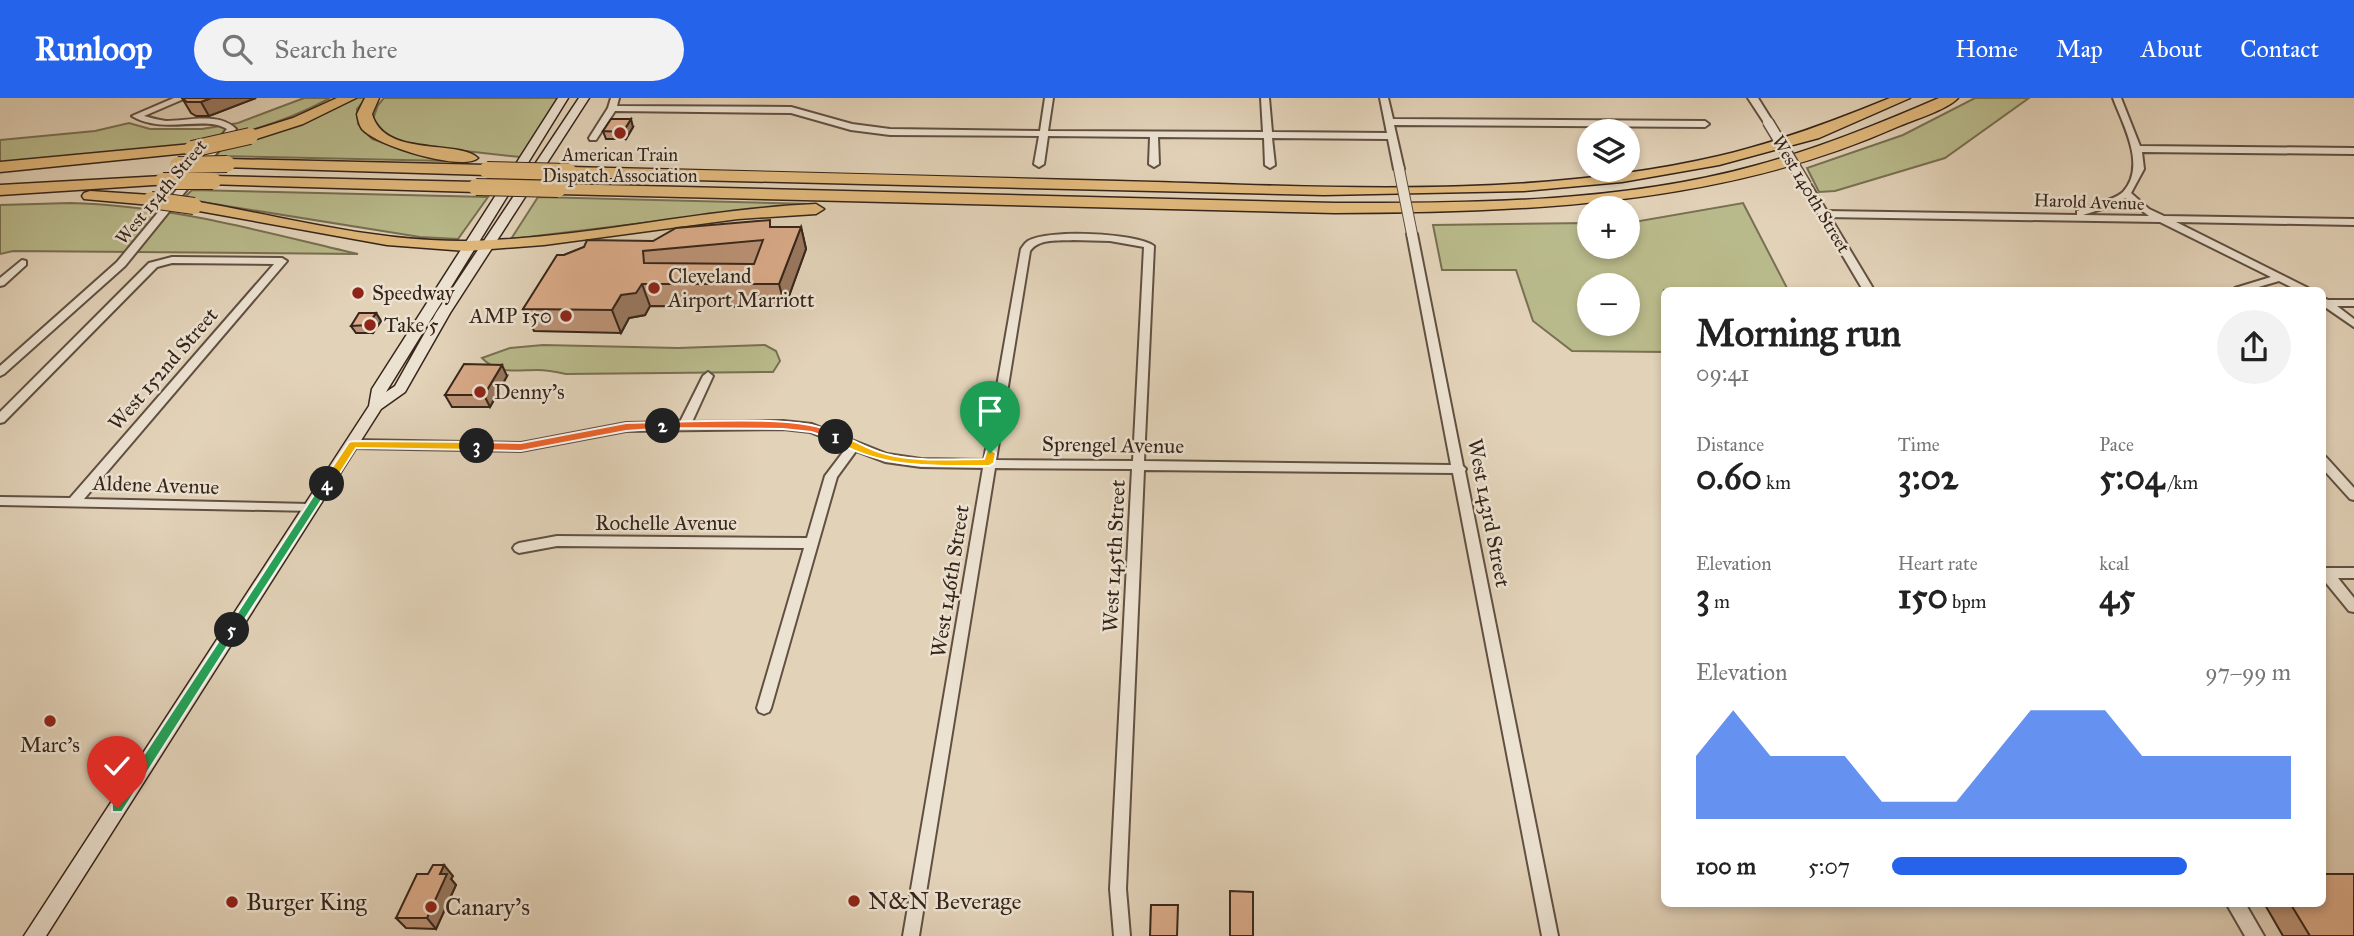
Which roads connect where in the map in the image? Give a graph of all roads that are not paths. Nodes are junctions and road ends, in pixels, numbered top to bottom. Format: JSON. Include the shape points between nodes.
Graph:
{"nodes":[{"id":1,"x":182,"y":98,"type":"edge"},
{"id":2,"x":349,"y":98,"type":"edge"},
{"id":3,"x":372,"y":98,"type":"edge"},
{"id":4,"x":563,"y":98,"type":"edge"},
{"id":5,"x":584,"y":98,"type":"edge"},
{"id":6,"x":615,"y":98,"type":"edge"},
{"id":7,"x":800,"y":98,"type":"edge"},
{"id":8,"x":1049,"y":98,"type":"edge"},
{"id":9,"x":1265,"y":98,"type":"edge"},
{"id":10,"x":1384,"y":98,"type":"edge"},
{"id":11,"x":1754,"y":98,"type":"edge"},
{"id":12,"x":1903,"y":98,"type":"edge"},
{"id":13,"x":1951,"y":98,"type":"edge"},
{"id":14,"x":2117,"y":98,"type":"edge"},
{"id":15,"x":612,"y":108,"type":"junction"},
{"id":16,"x":791,"y":110,"type":"junction"},
{"id":17,"x":1390,"y":122,"type":"junction"},
{"id":18,"x":1706,"y":124,"type":"dead end"},
{"id":19,"x":1043,"y":134,"type":"junction"},
{"id":20,"x":1154,"y":135,"type":"junction"},
{"id":21,"x":1268,"y":135,"type":"junction"},
{"id":22,"x":1392,"y":136,"type":"junction"},
{"id":23,"x":593,"y":138,"type":"dead end"},
{"id":24,"x":2137,"y":149,"type":"junction"},
{"id":25,"x":2354,"y":152,"type":"edge"},
{"id":26,"x":1039,"y":164,"type":"dead end"},
{"id":27,"x":1154,"y":164,"type":"dead end"},
{"id":28,"x":490,"y":165,"type":"junction"},
{"id":29,"x":1270,"y":165,"type":"dead end"},
{"id":30,"x":0,"y":167,"type":"edge"},
{"id":31,"x":0,"y":175,"type":"edge"},
{"id":32,"x":0,"y":190,"type":"edge"},
{"id":33,"x":2126,"y":194,"type":"junction"},
{"id":34,"x":0,"y":198,"type":"edge"},
{"id":35,"x":1307,"y":208,"type":"junction"},
{"id":36,"x":1824,"y":214,"type":"junction"},
{"id":37,"x":2068,"y":216,"type":"junction"},
{"id":38,"x":2166,"y":220,"type":"junction"},
{"id":39,"x":2354,"y":222,"type":"edge"},
{"id":40,"x":1081,"y":238,"type":"joint"},
{"id":41,"x":469,"y":244,"type":"junction"},
{"id":42,"x":488,"y":244,"type":"junction"},
{"id":43,"x":22,"y":263,"type":"dead end"},
{"id":44,"x":2279,"y":278,"type":"junction"},
{"id":45,"x":0,"y":283,"type":"edge"},
{"id":46,"x":1867,"y":287,"type":"edge"},
{"id":47,"x":2249,"y":287,"type":"edge"},
{"id":48,"x":2298,"y":287,"type":"edge"},
{"id":49,"x":2326,"y":301,"type":"edge"},
{"id":50,"x":2326,"y":302,"type":"edge"},
{"id":51,"x":2354,"y":303,"type":"edge"},
{"id":52,"x":2354,"y":324,"type":"edge"},
{"id":53,"x":0,"y":372,"type":"edge"},
{"id":54,"x":708,"y":376,"type":"dead end"},
{"id":55,"x":376,"y":406,"type":"junction"},
{"id":56,"x":0,"y":419,"type":"edge"},
{"id":57,"x":685,"y":425,"type":"junction"},
{"id":58,"x":353,"y":444,"type":"junction"},
{"id":59,"x":853,"y":447,"type":"junction"},
{"id":60,"x":989,"y":463,"type":"junction"},
{"id":61,"x":1137,"y":464,"type":"junction"},
{"id":62,"x":2326,"y":464,"type":"edge"},
{"id":63,"x":1460,"y":469,"type":"junction"},
{"id":64,"x":2354,"y":496,"type":"edge"},
{"id":65,"x":0,"y":501,"type":"edge"},
{"id":66,"x":74,"y":502,"type":"junction"},
{"id":67,"x":310,"y":508,"type":"junction"},
{"id":68,"x":813,"y":543,"type":"junction"},
{"id":69,"x":519,"y":548,"type":"dead end"},
{"id":70,"x":2326,"y":573,"type":"edge"},
{"id":71,"x":2354,"y":573,"type":"edge"},
{"id":72,"x":2326,"y":574,"type":"edge"},
{"id":73,"x":2354,"y":607,"type":"edge"},
{"id":74,"x":764,"y":708,"type":"dead end"},
{"id":75,"x":2237,"y":907,"type":"edge"},
{"id":76,"x":34,"y":936,"type":"edge"},
{"id":77,"x":911,"y":936,"type":"edge"},
{"id":78,"x":1122,"y":936,"type":"edge"},
{"id":79,"x":1550,"y":936,"type":"edge"},
{"id":80,"x":2255,"y":936,"type":"edge"}],
"edges":[{"from":1,"to":53,"type":"street","name":"West 154th Street","via":[[135,116],[161,123],[227,124],[232,129],[121,264]]},
{"from":2,"to":30,"type":"highway","bridge":true,"via":[[250,136],[192,149]]},
{"from":3,"to":28,"type":"highway","via":[[363,114],[378,136]]},
{"from":4,"to":41,"type":"main road"},
{"from":5,"to":42,"type":"main road"},
{"from":6,"to":15,"type":"street"},
{"from":7,"to":16,"type":"street"},
{"from":8,"to":19,"type":"street"},
{"from":9,"to":21,"type":"street"},
{"from":10,"to":17,"type":"street","name":"West 143rd Street"},
{"from":11,"to":36,"type":"street","name":"West 140th Street","bridge":true},
{"from":12,"to":28,"type":"highway","bridge":true,"via":[[1791,141],[1680,167],[1542,185],[1416,191]]},
{"from":13,"to":35,"type":"highway","via":[[1836,148],[1704,182],[1503,206]]},
{"from":14,"to":24,"type":"street"},
{"from":15,"to":16,"type":"street"},
{"from":15,"to":23,"type":"street"},
{"from":16,"to":19,"type":"street","via":[[851,127],[890,132]]},
{"from":17,"to":18,"type":"street"},
{"from":17,"to":22,"type":"street","name":"West 143rd Street"},
{"from":19,"to":20,"type":"street"},
{"from":19,"to":26,"type":"street"},
{"from":20,"to":21,"type":"street"},
{"from":20,"to":27,"type":"street"},
{"from":21,"to":22,"type":"street"},
{"from":21,"to":29,"type":"street"},
{"from":22,"to":63,"type":"street","name":"West 143rd Street","bridge":true},
{"from":24,"to":25,"type":"street"},
{"from":24,"to":33,"type":"street","via":[[2138,169]]},
{"from":28,"to":31,"type":"highway","bridge":true,"via":[[227,164]]},
{"from":32,"to":35,"type":"highway","bridge":true,"via":[[213,181]]},
{"from":33,"to":37,"type":"street"},
{"from":33,"to":38,"type":"street"},
{"from":34,"to":41,"type":"highway","bridge":true,"via":[[150,200],[377,238]]},
{"from":35,"to":42,"type":"highway","via":[[1171,212],[804,209]]},
{"from":36,"to":37,"type":"street","name":"Harold Avenue"},
{"from":36,"to":46,"type":"street","name":"West 140th Street"},
{"from":37,"to":38,"type":"street","name":"Harold Avenue"},
{"from":38,"to":39,"type":"street","name":"Harold Avenue"},
{"from":38,"to":44,"type":"street"},
{"from":40,"to":60,"type":"street","name":"West 146th Street","via":[[1036,241],[1024,255]]},
{"from":40,"to":61,"type":"street","name":"West 145th Street","via":[[1119,238],[1149,246]]},
{"from":41,"to":42,"type":"highway"},
{"from":41,"to":55,"type":"main road","via":[[379,389]]},
{"from":42,"to":55,"type":"main road","via":[[400,389]]},
{"from":43,"to":45,"type":"street"},
{"from":44,"to":47,"type":"street"},
{"from":44,"to":48,"type":"street"},
{"from":49,"to":51,"type":"street"},
{"from":50,"to":52,"type":"street"},
{"from":54,"to":57,"type":"street"},
{"from":55,"to":58,"type":"main road"},
{"from":56,"to":66,"type":"street","name":"West 152nd Street","via":[[153,265],[172,260],[282,261]]},
{"from":57,"to":58,"type":"street","name":"Sprengel Avenue","via":[[626,427],[521,447]]},
{"from":57,"to":59,"type":"street","name":"Sprengel Avenue","via":[[812,428]]},
{"from":58,"to":67,"type":"main road"},
{"from":59,"to":60,"type":"street","name":"Sprengel Avenue","via":[[921,463]]},
{"from":59,"to":68,"type":"street","via":[[831,476]]},
{"from":60,"to":61,"type":"street","name":"Sprengel Avenue"},
{"from":60,"to":77,"type":"street","name":"West 146th Street"},
{"from":61,"to":63,"type":"street","name":"Sprengel Avenue"},
{"from":61,"to":78,"type":"street","name":"West 145th Street","via":[[1118,889]]},
{"from":62,"to":64,"type":"street"},
{"from":63,"to":79,"type":"street","name":"West 143rd Street"},
{"from":65,"to":66,"type":"street","name":"Aldene Avenue"},
{"from":66,"to":67,"type":"street","name":"Aldene Avenue"},
{"from":67,"to":76,"type":"main road"},
{"from":68,"to":69,"type":"street","name":"Rochelle Avenue","via":[[557,541]]},
{"from":68,"to":74,"type":"street"},
{"from":70,"to":71,"type":"street"},
{"from":72,"to":73,"type":"street"},
{"from":75,"to":80,"type":"street"}]}
